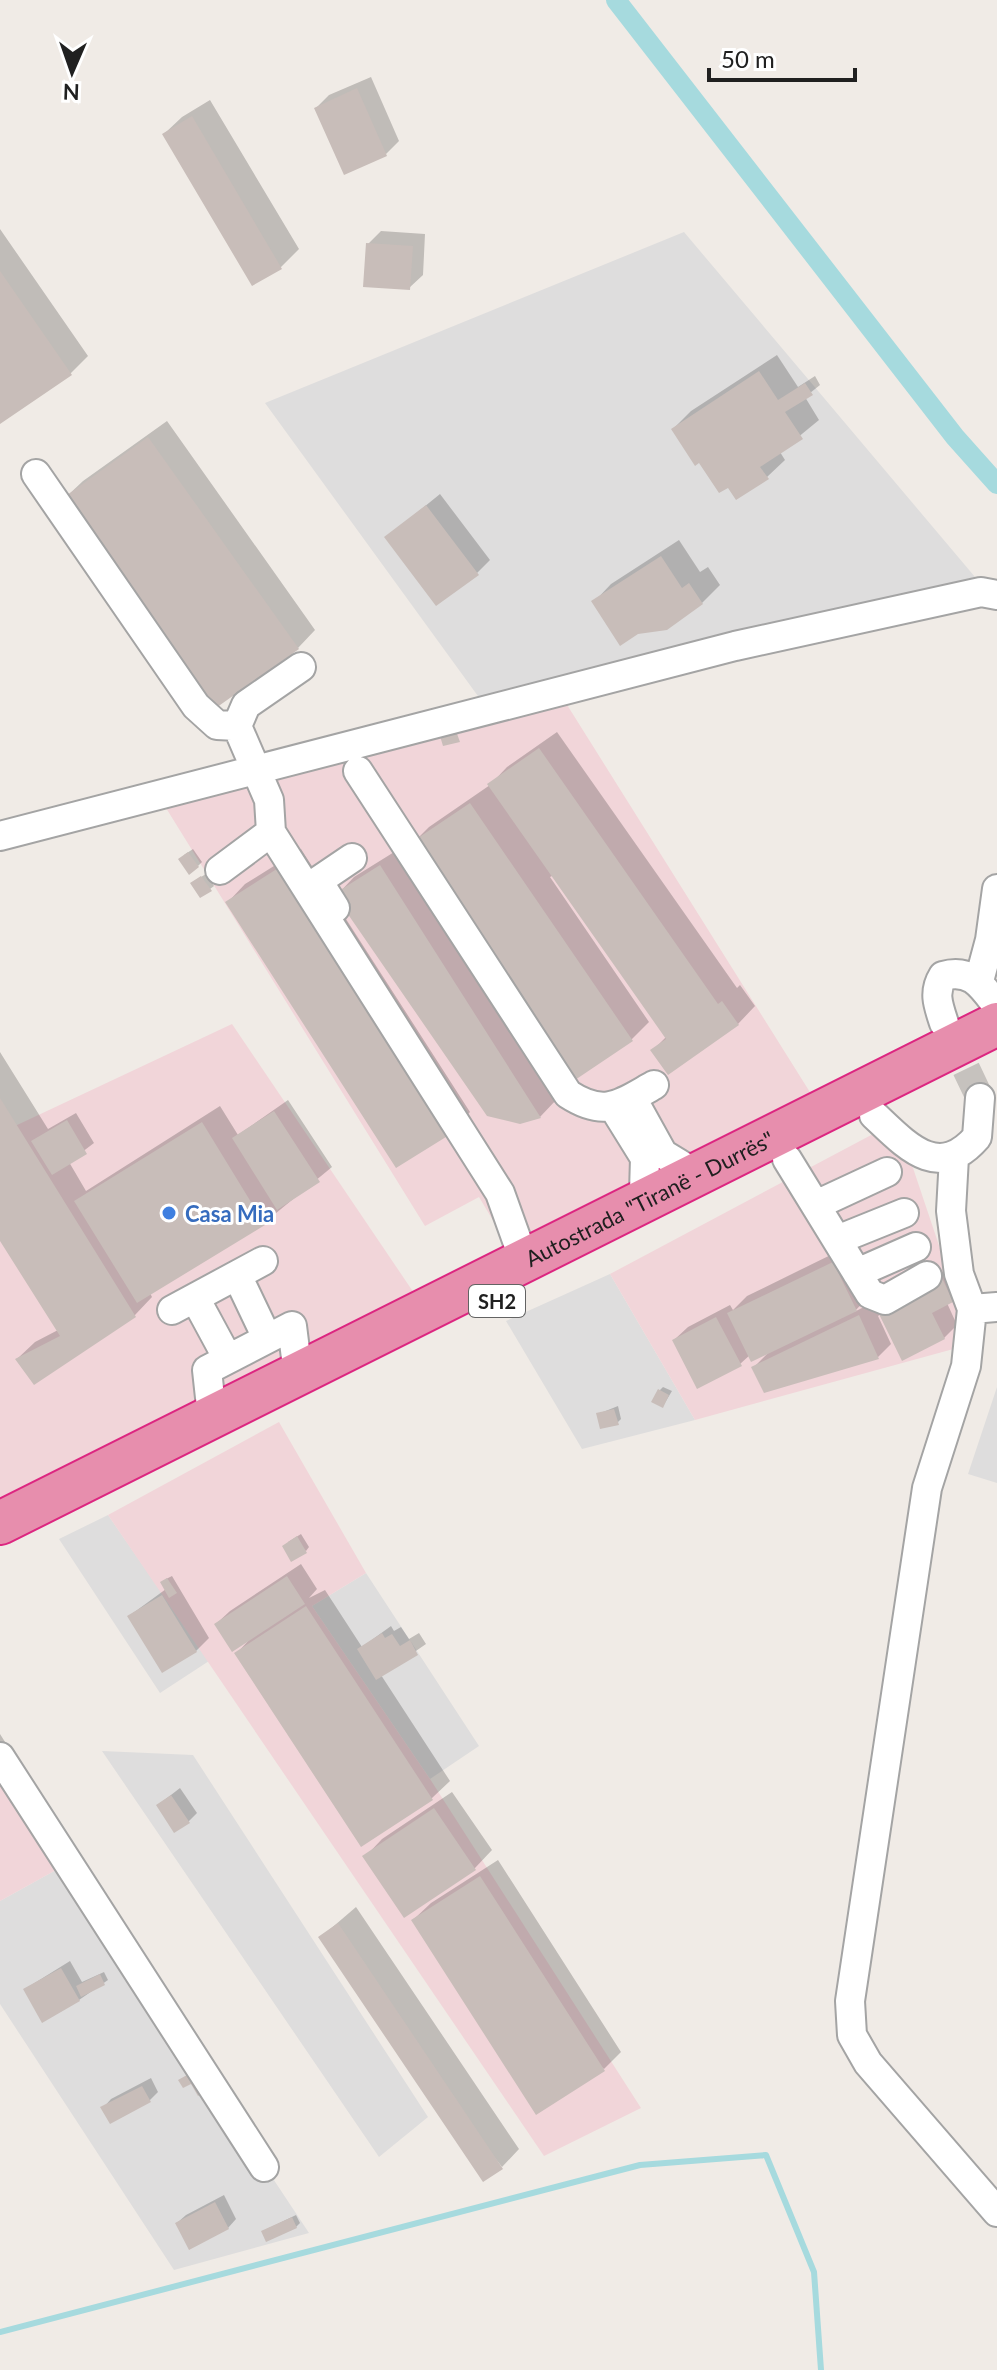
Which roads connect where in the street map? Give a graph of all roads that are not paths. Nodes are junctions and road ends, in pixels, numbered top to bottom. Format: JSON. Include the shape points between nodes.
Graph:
{"nodes":[{"id":1,"x":36,"y":474,"type":"dead end"},
{"id":2,"x":997,"y":595,"type":"edge"},
{"id":3,"x":301,"y":667,"type":"dead end"},
{"id":4,"x":237,"y":726,"type":"junction"},
{"id":5,"x":254,"y":768,"type":"junction"},
{"id":6,"x":358,"y":771,"type":"dead end"},
{"id":7,"x":271,"y":832,"type":"junction"},
{"id":8,"x":0,"y":836,"type":"edge"},
{"id":9,"x":352,"y":858,"type":"dead end"},
{"id":10,"x":220,"y":870,"type":"dead end"},
{"id":11,"x":997,"y":889,"type":"edge"},
{"id":12,"x":979,"y":981,"type":"junction"},
{"id":13,"x":997,"y":1006,"type":"edge"},
{"id":14,"x":944,"y":1023,"type":"tunnel mouth"},
{"id":15,"x":997,"y":1024,"type":"edge"},
{"id":16,"x":997,"y":1054,"type":"edge"},
{"id":17,"x":633,"y":1097,"type":"junction"},
{"id":18,"x":980,"y":1098,"type":"tunnel mouth"},
{"id":19,"x":874,"y":1115,"type":"junction"},
{"id":20,"x":987,"y":1136,"type":"edge"},
{"id":21,"x":954,"y":1157,"type":"junction"},
{"id":22,"x":787,"y":1159,"type":"junction"},
{"id":23,"x":887,"y":1172,"type":"dead end"},
{"id":24,"x":691,"y":1179,"type":"junction"},
{"id":25,"x":816,"y":1205,"type":"junction"},
{"id":26,"x":625,"y":1212,"type":"junction"},
{"id":27,"x":904,"y":1213,"type":"dead end"},
{"id":28,"x":837,"y":1240,"type":"junction"},
{"id":29,"x":916,"y":1247,"type":"dead end"},
{"id":30,"x":529,"y":1257,"type":"junction"},
{"id":31,"x":263,"y":1261,"type":"dead end"},
{"id":32,"x":857,"y":1273,"type":"junction"},
{"id":33,"x":237,"y":1275,"type":"junction"},
{"id":34,"x":927,"y":1276,"type":"dead end"},
{"id":35,"x":984,"y":1308,"type":"edge"},
{"id":36,"x":267,"y":1338,"type":"junction"},
{"id":37,"x":228,"y":1359,"type":"junction"},
{"id":38,"x":298,"y":1374,"type":"junction"},
{"id":39,"x":212,"y":1416,"type":"junction"},
{"id":40,"x":0,"y":1523,"type":"edge"},
{"id":41,"x":0,"y":1552,"type":"edge"},
{"id":42,"x":0,"y":1757,"type":"edge"},
{"id":43,"x":264,"y":2167,"type":"dead end"},
{"id":44,"x":997,"y":2212,"type":"edge"}],
"edges":[{"from":1,"to":4,"type":"street","via":[[201,712],[217,725]]},
{"from":2,"to":5,"type":"street","via":[[981,592],[735,646]]},
{"from":3,"to":4,"type":"street","via":[[246,705]]},
{"from":4,"to":5,"type":"street"},
{"from":5,"to":7,"type":"street","via":[[269,800]]},
{"from":5,"to":8,"type":"street"},
{"from":6,"to":17,"type":"street","via":[[568,1094],[596,1107]]},
{"from":7,"to":10,"type":"street"},
{"from":7,"to":30,"type":"street","via":[[500,1193]]},
{"from":9,"to":30,"type":"street","via":[[318,881],[512,1187]]},
{"from":11,"to":12,"type":"street"},
{"from":12,"to":13,"type":"street"},
{"from":12,"to":14,"type":"street","via":[[966,974],[943,976],[936,999]]},
{"from":15,"to":24,"type":"highway","name":"Autostrada \"Tiranë - Durrës\"","number":"SH2"},
{"from":16,"to":19,"type":"highway","name":"Autostrada \"Tiranë - Durrës\"","number":"SH2"},
{"from":17,"to":24,"type":"street","via":[[663,1154],[686,1168]]},
{"from":17,"to":26,"type":"street","via":[[647,1175],[644,1192]]},
{"from":18,"to":20,"type":"street"},
{"from":19,"to":21,"type":"street","via":[[909,1149],[931,1158]]},
{"from":19,"to":22,"type":"highway","name":"Autostrada \"Tiranë - Durrës\"","number":"SH2"},
{"from":20,"to":21,"type":"street"},
{"from":21,"to":35,"type":"street","via":[[951,1211],[959,1274]]},
{"from":22,"to":25,"type":"street"},
{"from":22,"to":41,"type":"highway","name":"Autostrada \"Tiranë - Durrës\"","number":"SH2"},
{"from":23,"to":25,"type":"street"},
{"from":24,"to":26,"type":"highway","name":"Autostrada \"Tiranë - Durrës\"","number":"SH2"},
{"from":25,"to":28,"type":"street"},
{"from":26,"to":30,"type":"highway","name":"Autostrada \"Tiranë - Durrës\"","number":"SH2"},
{"from":27,"to":28,"type":"street"},
{"from":28,"to":32,"type":"street"},
{"from":29,"to":32,"type":"street"},
{"from":30,"to":38,"type":"highway","name":"Autostrada \"Tiranë - Durrës\"","number":"SH2"},
{"from":31,"to":33,"type":"street"},
{"from":32,"to":34,"type":"street","via":[[870,1294],[885,1300]]},
{"from":33,"to":36,"type":"street"},
{"from":33,"to":37,"type":"street","via":[[184,1304]]},
{"from":35,"to":44,"type":"street","via":[[927,1488],[850,2001],[852,2035],[868,2063]]},
{"from":36,"to":37,"type":"street"},
{"from":36,"to":38,"type":"street","via":[[292,1326]]},
{"from":37,"to":39,"type":"street","via":[[207,1370]]},
{"from":38,"to":39,"type":"highway","name":"Autostrada \"Tiranë - Durrës\"","number":"SH2"},
{"from":39,"to":40,"type":"highway","name":"Autostrada \"Tiranë - Durrës\"","number":"SH2"},
{"from":42,"to":43,"type":"street"}]}
